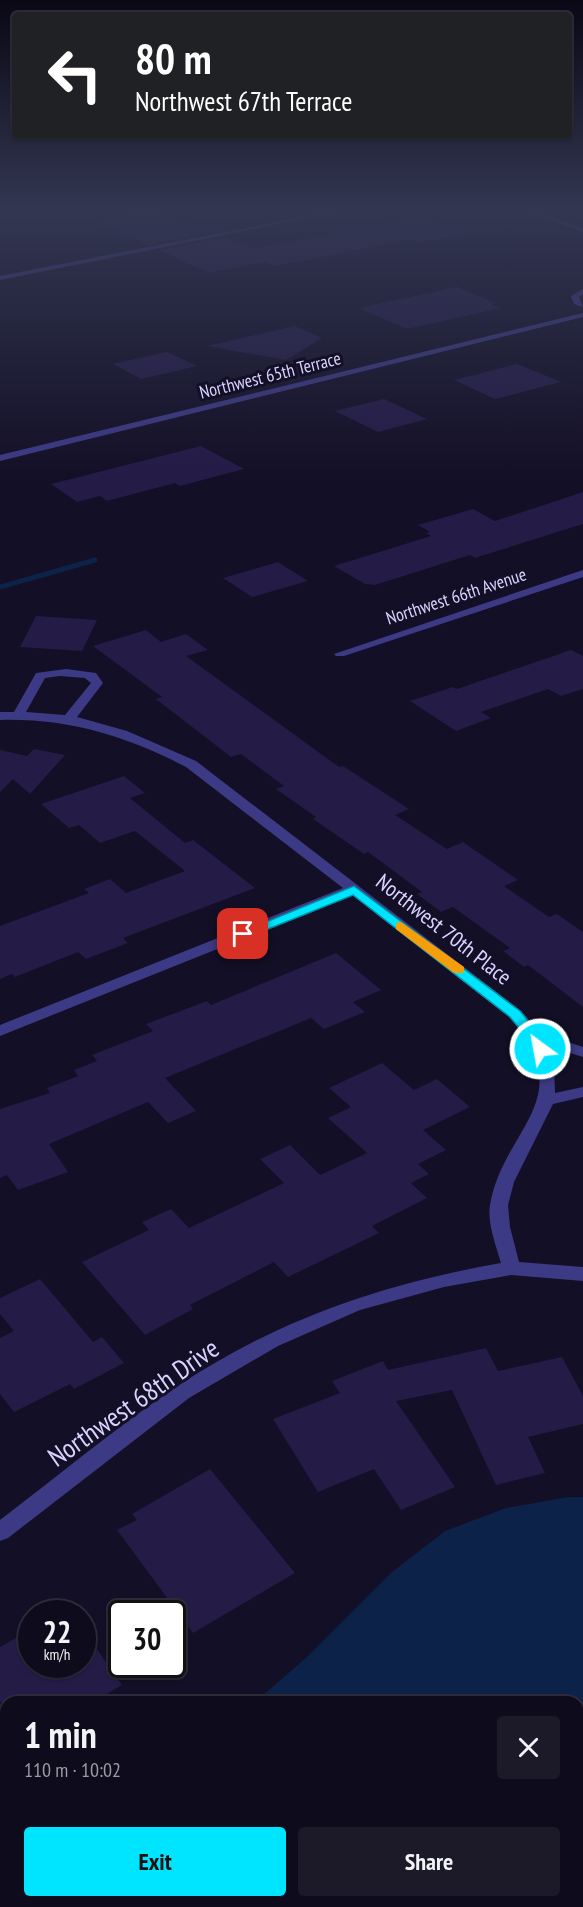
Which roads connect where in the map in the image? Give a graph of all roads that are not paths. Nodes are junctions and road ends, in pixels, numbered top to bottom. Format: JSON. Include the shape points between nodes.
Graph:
{"nodes":[{"id":1,"x":583,"y":315,"type":"edge"},
{"id":2,"x":0,"y":458,"type":"edge"},
{"id":3,"x":583,"y":573,"type":"edge"},
{"id":4,"x":340,"y":654,"type":"dead end"},
{"id":5,"x":19,"y":714,"type":"junction"},
{"id":6,"x":0,"y":716,"type":"edge"},
{"id":7,"x":69,"y":719,"type":"junction"},
{"id":8,"x":354,"y":890,"type":"junction"},
{"id":9,"x":0,"y":1031,"type":"edge"},
{"id":10,"x":540,"y":1049,"type":"junction"},
{"id":11,"x":583,"y":1052,"type":"edge"},
{"id":12,"x":583,"y":1092,"type":"edge"},
{"id":13,"x":547,"y":1100,"type":"junction"},
{"id":14,"x":511,"y":1268,"type":"junction"},
{"id":15,"x":583,"y":1274,"type":"edge"},
{"id":16,"x":0,"y":1532,"type":"edge"}],
"edges":[{"from":1,"to":2,"type":"street","name":"Northwest 65th Terrace"},
{"from":3,"to":4,"type":"street","name":"Northwest 66th Avenue"},
{"from":5,"to":6,"type":"street","name":"Northwest 70th Place"},
{"from":5,"to":7,"type":"street","name":"Northwest 70th Place"},
{"from":5,"to":7,"type":"street","via":[[40,676],[75,671],[92,676],[97,683]]},
{"from":7,"to":8,"type":"street","name":"Northwest 70th Place","via":[[154,744],[191,764]]},
{"from":8,"to":9,"type":"street"},
{"from":8,"to":10,"type":"street","name":"Northwest 70th Place","via":[[515,1014]]},
{"from":10,"to":11,"type":"street","via":[[571,1048]]},
{"from":10,"to":13,"type":"street","name":"Northwest 70th Place","via":[[550,1087]]},
{"from":12,"to":13,"type":"street"},
{"from":13,"to":14,"type":"street","name":"Northwest 70th Place","via":[[505,1180],[499,1207]]},
{"from":14,"to":15,"type":"street"},
{"from":14,"to":16,"type":"street","name":"Northwest 68th Drive","via":[[444,1280],[354,1305],[271,1341],[182,1393]]}]}
